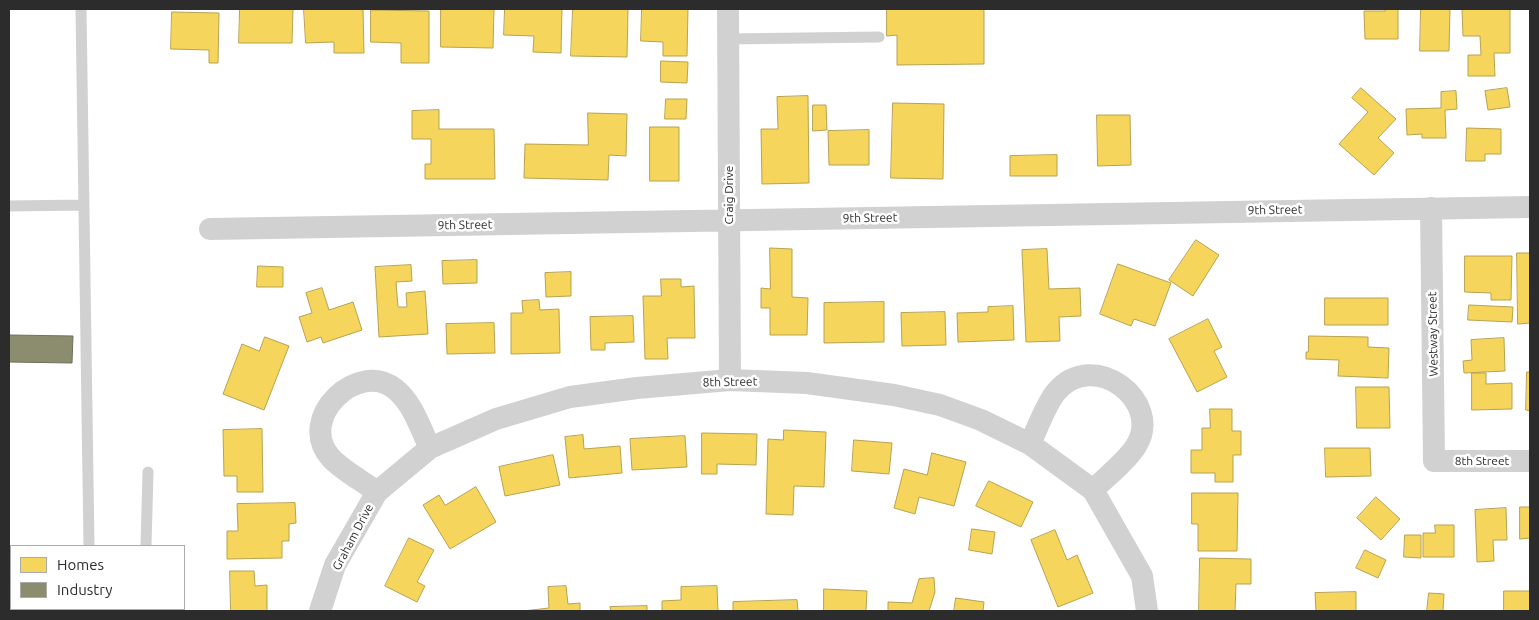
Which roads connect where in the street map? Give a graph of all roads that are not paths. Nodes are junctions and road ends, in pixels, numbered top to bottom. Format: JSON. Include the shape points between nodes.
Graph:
{"nodes":[{"id":1,"x":81,"y":9,"type":"edge"},
{"id":2,"x":728,"y":9,"type":"edge"},
{"id":3,"x":879,"y":37,"type":"dead end"},
{"id":4,"x":728,"y":39,"type":"junction"},
{"id":5,"x":84,"y":205,"type":"junction"},
{"id":6,"x":9,"y":206,"type":"edge"},
{"id":7,"x":1530,"y":207,"type":"edge"},
{"id":8,"x":1431,"y":208,"type":"junction"},
{"id":9,"x":729,"y":220,"type":"junction"},
{"id":10,"x":210,"y":229,"type":"dead end"},
{"id":11,"x":730,"y":380,"type":"junction"},
{"id":12,"x":1030,"y":444,"type":"junction"},
{"id":13,"x":430,"y":448,"type":"junction"},
{"id":14,"x":1434,"y":461,"type":"joint"},
{"id":15,"x":1530,"y":461,"type":"edge"},
{"id":16,"x":148,"y":472,"type":"dead end"},
{"id":17,"x":1093,"y":490,"type":"junction"},
{"id":18,"x":377,"y":492,"type":"junction"},
{"id":19,"x":89,"y":545,"type":"edge"},
{"id":20,"x":146,"y":545,"type":"edge"},
{"id":21,"x":320,"y":611,"type":"edge"},
{"id":22,"x":1147,"y":611,"type":"edge"}],
"edges":[{"from":1,"to":5,"type":"lane"},
{"from":2,"to":4,"type":"street","name":"Craig Drive"},
{"from":3,"to":4,"type":"lane"},
{"from":4,"to":9,"type":"street","name":"Craig Drive"},
{"from":5,"to":6,"type":"lane"},
{"from":5,"to":19,"type":"lane"},
{"from":7,"to":8,"type":"street","name":"9th Street"},
{"from":8,"to":9,"type":"street","name":"9th Street"},
{"from":8,"to":14,"type":"street","name":"Westway Street"},
{"from":9,"to":10,"type":"street","name":"9th Street"},
{"from":9,"to":11,"type":"street","name":"Craig Drive"},
{"from":11,"to":12,"type":"street","name":"8th Street","via":[[807,383],[894,395],[948,408]]},
{"from":11,"to":13,"type":"street","name":"8th Street","via":[[570,397],[496,419]]},
{"from":12,"to":17,"type":"street","name":"8th Street"},
{"from":12,"to":17,"type":"street","via":[[1055,392],[1070,380],[1093,375],[1112,379],[1128,390],[1140,409],[1141,429],[1137,446]]},
{"from":13,"to":18,"type":"street","name":"8th Street"},
{"from":13,"to":18,"type":"street","via":[[406,399],[394,387],[377,382],[357,383],[340,393],[327,406],[320,422],[322,442],[330,458]]},
{"from":14,"to":15,"type":"street","name":"8th Street"},
{"from":16,"to":20,"type":"lane"},
{"from":17,"to":22,"type":"street","via":[[1142,576]]},
{"from":18,"to":21,"type":"street","name":"Graham Drive","via":[[335,566]]}]}
